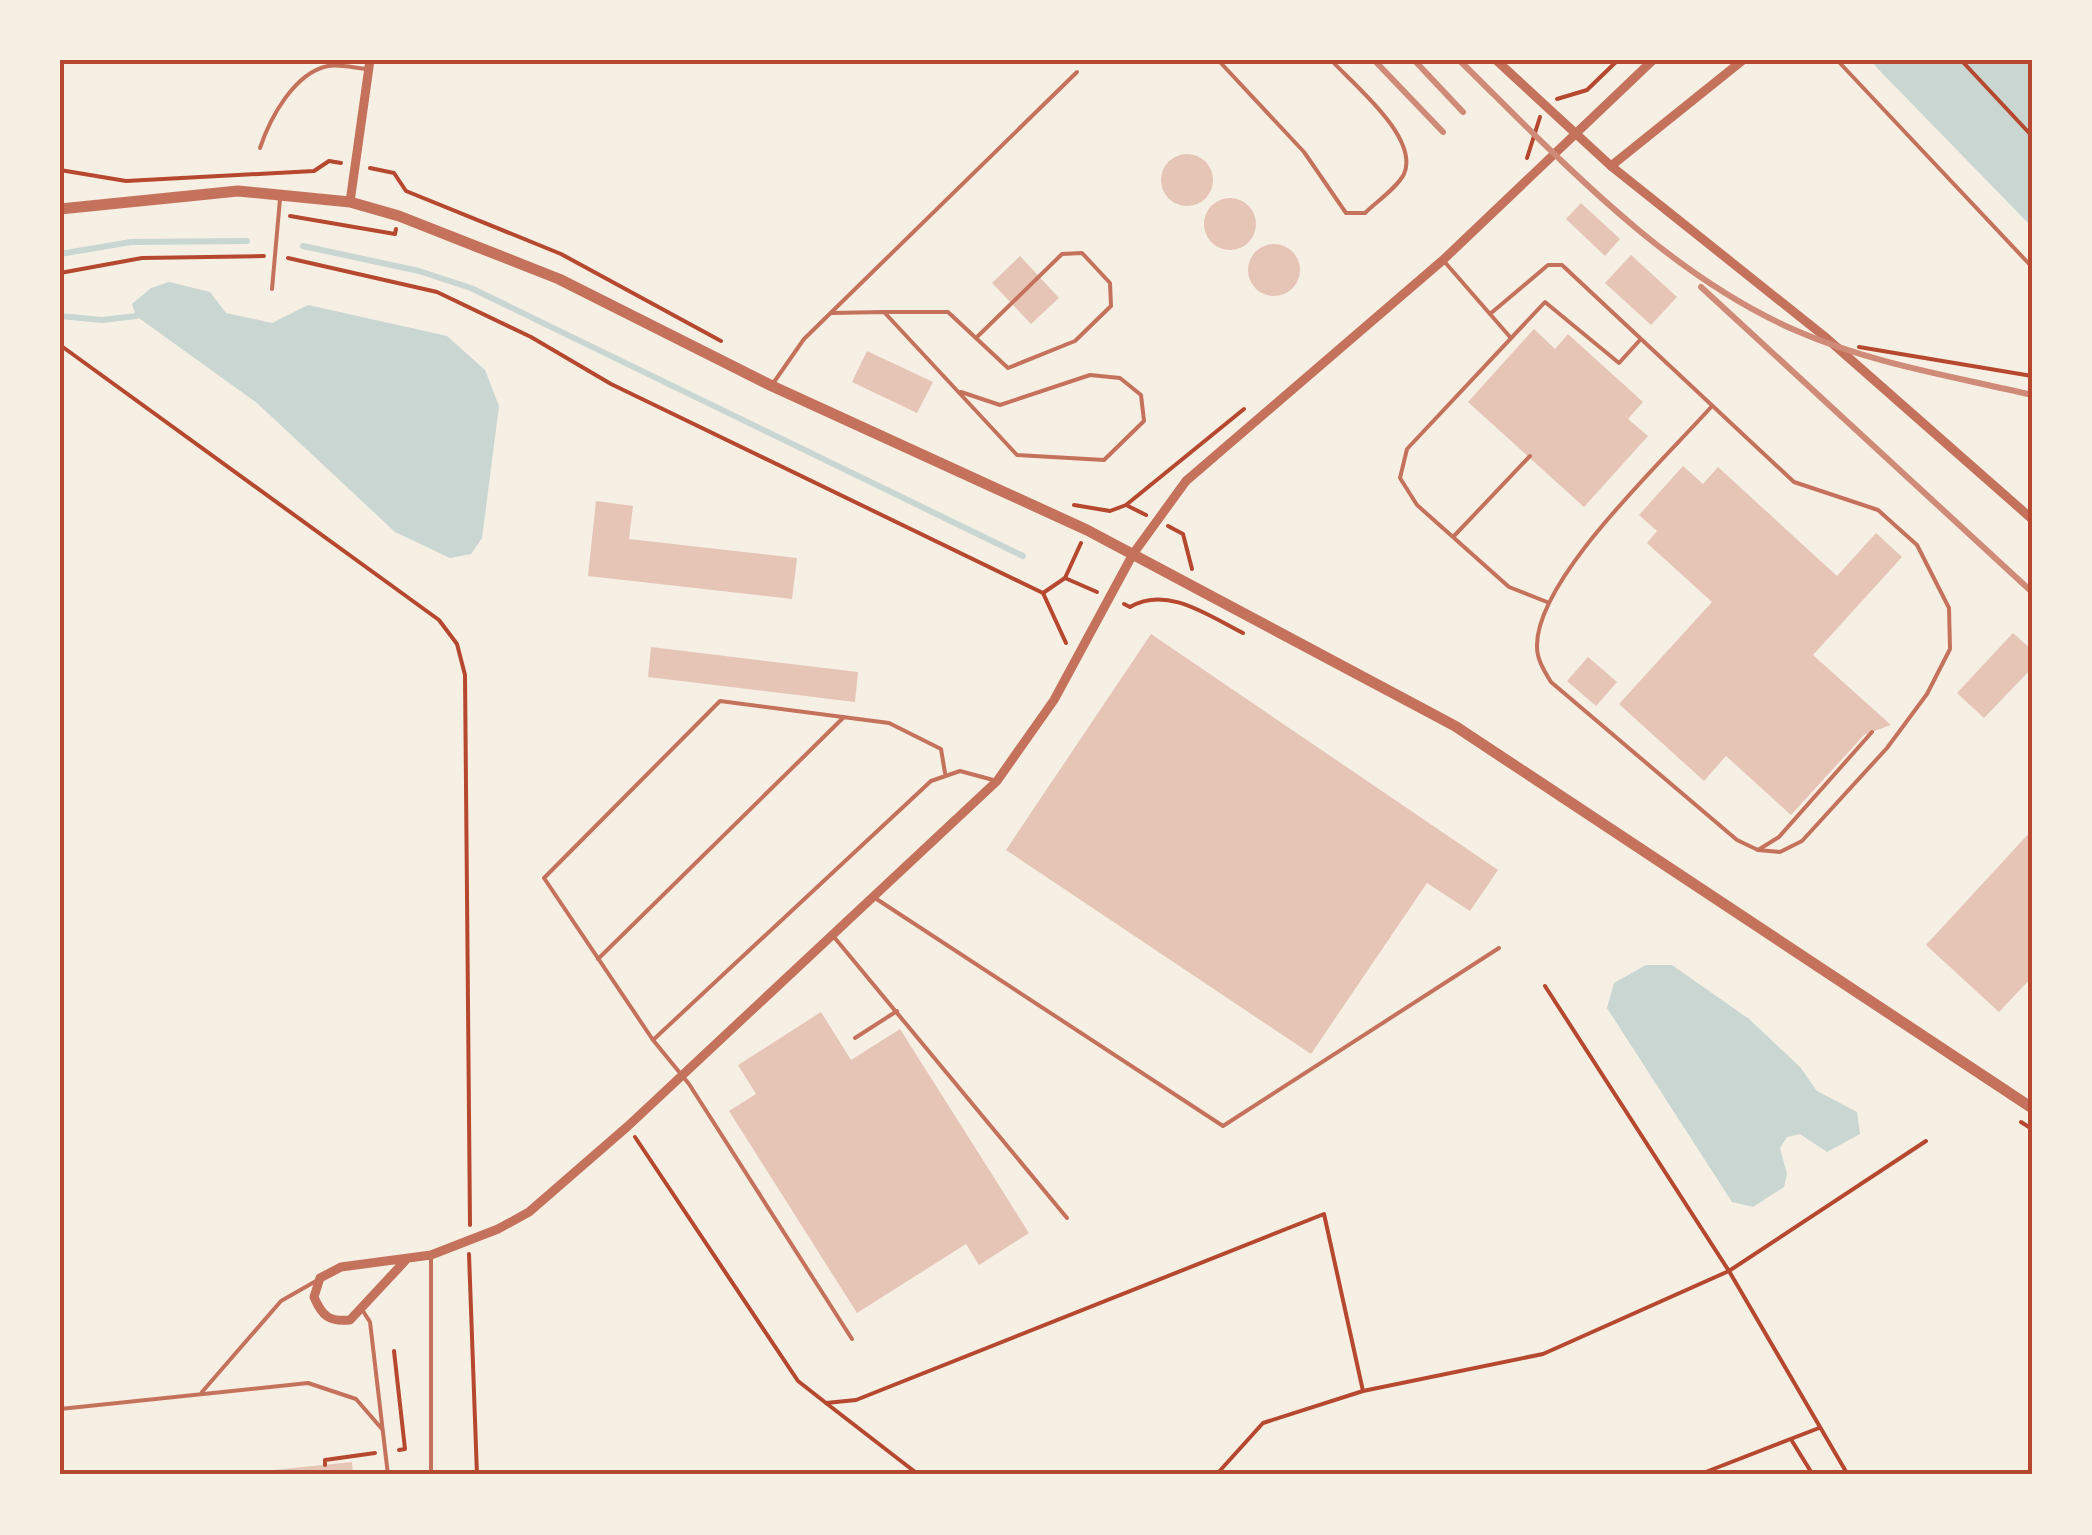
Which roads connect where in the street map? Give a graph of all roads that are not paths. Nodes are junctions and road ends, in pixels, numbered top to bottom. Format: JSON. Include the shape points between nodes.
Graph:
{"nodes":[{"id":1,"x":1218,"y":60,"type":"edge"},
{"id":2,"x":1330,"y":60,"type":"edge"},
{"id":3,"x":1496,"y":60,"type":"edge"},
{"id":4,"x":1653,"y":60,"type":"edge"},
{"id":5,"x":1743,"y":60,"type":"edge"},
{"id":6,"x":1837,"y":60,"type":"edge"},
{"id":7,"x":368,"y":65,"type":"edge"},
{"id":8,"x":1077,"y":72,"type":"dead end"},
{"id":9,"x":1575,"y":134,"type":"junction"},
{"id":10,"x":260,"y":148,"type":"dead end"},
{"id":11,"x":1611,"y":166,"type":"junction"},
{"id":12,"x":280,"y":194,"type":"junction"},
{"id":13,"x":350,"y":202,"type":"junction"},
{"id":14,"x":60,"y":209,"type":"edge"},
{"id":15,"x":1444,"y":260,"type":"junction"},
{"id":16,"x":2032,"y":266,"type":"edge"},
{"id":17,"x":272,"y":289,"type":"dead end"},
{"id":18,"x":884,"y":312,"type":"junction"},
{"id":19,"x":830,"y":313,"type":"junction"},
{"id":20,"x":1490,"y":314,"type":"junction"},
{"id":21,"x":1510,"y":337,"type":"junction"},
{"id":22,"x":976,"y":338,"type":"junction"},
{"id":23,"x":1641,"y":339,"type":"junction"},
{"id":24,"x":772,"y":386,"type":"junction"},
{"id":25,"x":961,"y":392,"type":"junction"},
{"id":26,"x":1712,"y":406,"type":"junction"},
{"id":27,"x":1530,"y":456,"type":"dead end"},
{"id":28,"x":2032,"y":520,"type":"edge"},
{"id":29,"x":1452,"y":538,"type":"junction"},
{"id":30,"x":1133,"y":554,"type":"junction"},
{"id":31,"x":1547,"y":602,"type":"junction"},
{"id":32,"x":844,"y":717,"type":"junction"},
{"id":33,"x":1872,"y":732,"type":"dead end"},
{"id":34,"x":945,"y":773,"type":"junction"},
{"id":35,"x":997,"y":781,"type":"junction"},
{"id":36,"x":1758,"y":850,"type":"junction"},
{"id":37,"x":874,"y":896,"type":"junction"},
{"id":38,"x":832,"y":935,"type":"junction"},
{"id":39,"x":1499,"y":948,"type":"dead end"},
{"id":40,"x":598,"y":959,"type":"junction"},
{"id":41,"x":897,"y":1011,"type":"junction"},
{"id":42,"x":855,"y":1038,"type":"dead end"},
{"id":43,"x":652,"y":1040,"type":"junction"},
{"id":44,"x":682,"y":1074,"type":"junction"},
{"id":45,"x":2032,"y":1108,"type":"edge"},
{"id":46,"x":1067,"y":1218,"type":"dead end"},
{"id":47,"x":431,"y":1255,"type":"junction"},
{"id":48,"x":405,"y":1261,"type":"junction"},
{"id":49,"x":320,"y":1278,"type":"junction"},
{"id":50,"x":363,"y":1311,"type":"junction"},
{"id":51,"x":852,"y":1339,"type":"dead end"},
{"id":52,"x":200,"y":1393,"type":"junction"},
{"id":53,"x":60,"y":1408,"type":"edge"},
{"id":54,"x":382,"y":1429,"type":"junction"},
{"id":55,"x":388,"y":1475,"type":"edge"},
{"id":56,"x":432,"y":1475,"type":"edge"}],
"edges":[{"from":1,"to":2,"type":"lane","via":[[1304,152],[1346,213],[1365,213],[1404,175],[1407,157],[1401,135]]},
{"from":3,"to":9,"type":"street"},
{"from":4,"to":9,"type":"street"},
{"from":5,"to":11,"type":"street"},
{"from":6,"to":16,"type":"lane"},
{"from":7,"to":10,"type":"lane","via":[[313,70],[282,103]]},
{"from":7,"to":13,"type":"street"},
{"from":8,"to":19,"type":"lane"},
{"from":9,"to":11,"type":"street"},
{"from":9,"to":15,"type":"street"},
{"from":11,"to":28,"type":"street","via":[[1824,336]]},
{"from":12,"to":13,"type":"street"},
{"from":12,"to":14,"type":"street","via":[[183,193]]},
{"from":12,"to":17,"type":"lane"},
{"from":13,"to":24,"type":"street","via":[[559,280]]},
{"from":15,"to":20,"type":"lane"},
{"from":15,"to":30,"type":"street","via":[[1186,481]]},
{"from":18,"to":19,"type":"lane"},
{"from":18,"to":22,"type":"lane","via":[[948,312]]},
{"from":18,"to":25,"type":"lane"},
{"from":19,"to":24,"type":"lane"},
{"from":20,"to":21,"type":"lane"},
{"from":20,"to":23,"type":"lane","via":[[1548,265],[1562,265]]},
{"from":21,"to":23,"type":"lane","via":[[1546,302],[1619,363]]},
{"from":21,"to":29,"type":"lane","via":[[1400,464],[1407,492]]},
{"from":22,"to":22,"type":"lane","via":[[1062,254],[1082,253],[1110,283],[1111,306],[1074,341],[1008,368]]},
{"from":23,"to":26,"type":"lane"},
{"from":24,"to":30,"type":"street"},
{"from":25,"to":25,"type":"lane","via":[[1017,455],[1104,460],[1144,421],[1141,395],[1120,378],[1090,375],[1000,404]]},
{"from":26,"to":31,"type":"lane","via":[[1576,557]]},
{"from":26,"to":36,"type":"lane","via":[[1794,482],[1878,510],[1917,545],[1948,608],[1950,649],[1887,748],[1802,841],[1780,852]]},
{"from":27,"to":29,"type":"lane"},
{"from":29,"to":31,"type":"lane","via":[[1509,587]]},
{"from":30,"to":35,"type":"street","via":[[1054,700]]},
{"from":30,"to":45,"type":"street","via":[[1455,726]]},
{"from":31,"to":36,"type":"lane","via":[[1536,646],[1551,682],[1737,840]]},
{"from":32,"to":34,"type":"lane","via":[[889,723],[941,749]]},
{"from":32,"to":40,"type":"lane"},
{"from":32,"to":40,"type":"lane","via":[[720,701],[544,878]]},
{"from":33,"to":36,"type":"lane","via":[[1779,836]]},
{"from":34,"to":35,"type":"lane","via":[[960,770]]},
{"from":34,"to":43,"type":"lane"},
{"from":35,"to":37,"type":"street"},
{"from":37,"to":38,"type":"street"},
{"from":37,"to":39,"type":"lane","via":[[1223,1126]]},
{"from":38,"to":41,"type":"lane"},
{"from":38,"to":44,"type":"street"},
{"from":40,"to":43,"type":"lane"},
{"from":41,"to":42,"type":"lane"},
{"from":41,"to":46,"type":"lane"},
{"from":43,"to":44,"type":"lane"},
{"from":44,"to":47,"type":"street","via":[[529,1212]]},
{"from":44,"to":51,"type":"lane"},
{"from":47,"to":48,"type":"street"},
{"from":47,"to":56,"type":"lane"},
{"from":48,"to":49,"type":"street","via":[[341,1268]]},
{"from":48,"to":50,"type":"street"},
{"from":49,"to":50,"type":"street","via":[[314,1298],[321,1314],[334,1322]]},
{"from":49,"to":52,"type":"lane","via":[[281,1301]]},
{"from":50,"to":54,"type":"lane","via":[[370,1322]]},
{"from":52,"to":53,"type":"lane"},
{"from":52,"to":54,"type":"lane","via":[[308,1383],[356,1399]]},
{"from":54,"to":55,"type":"lane"}]}
